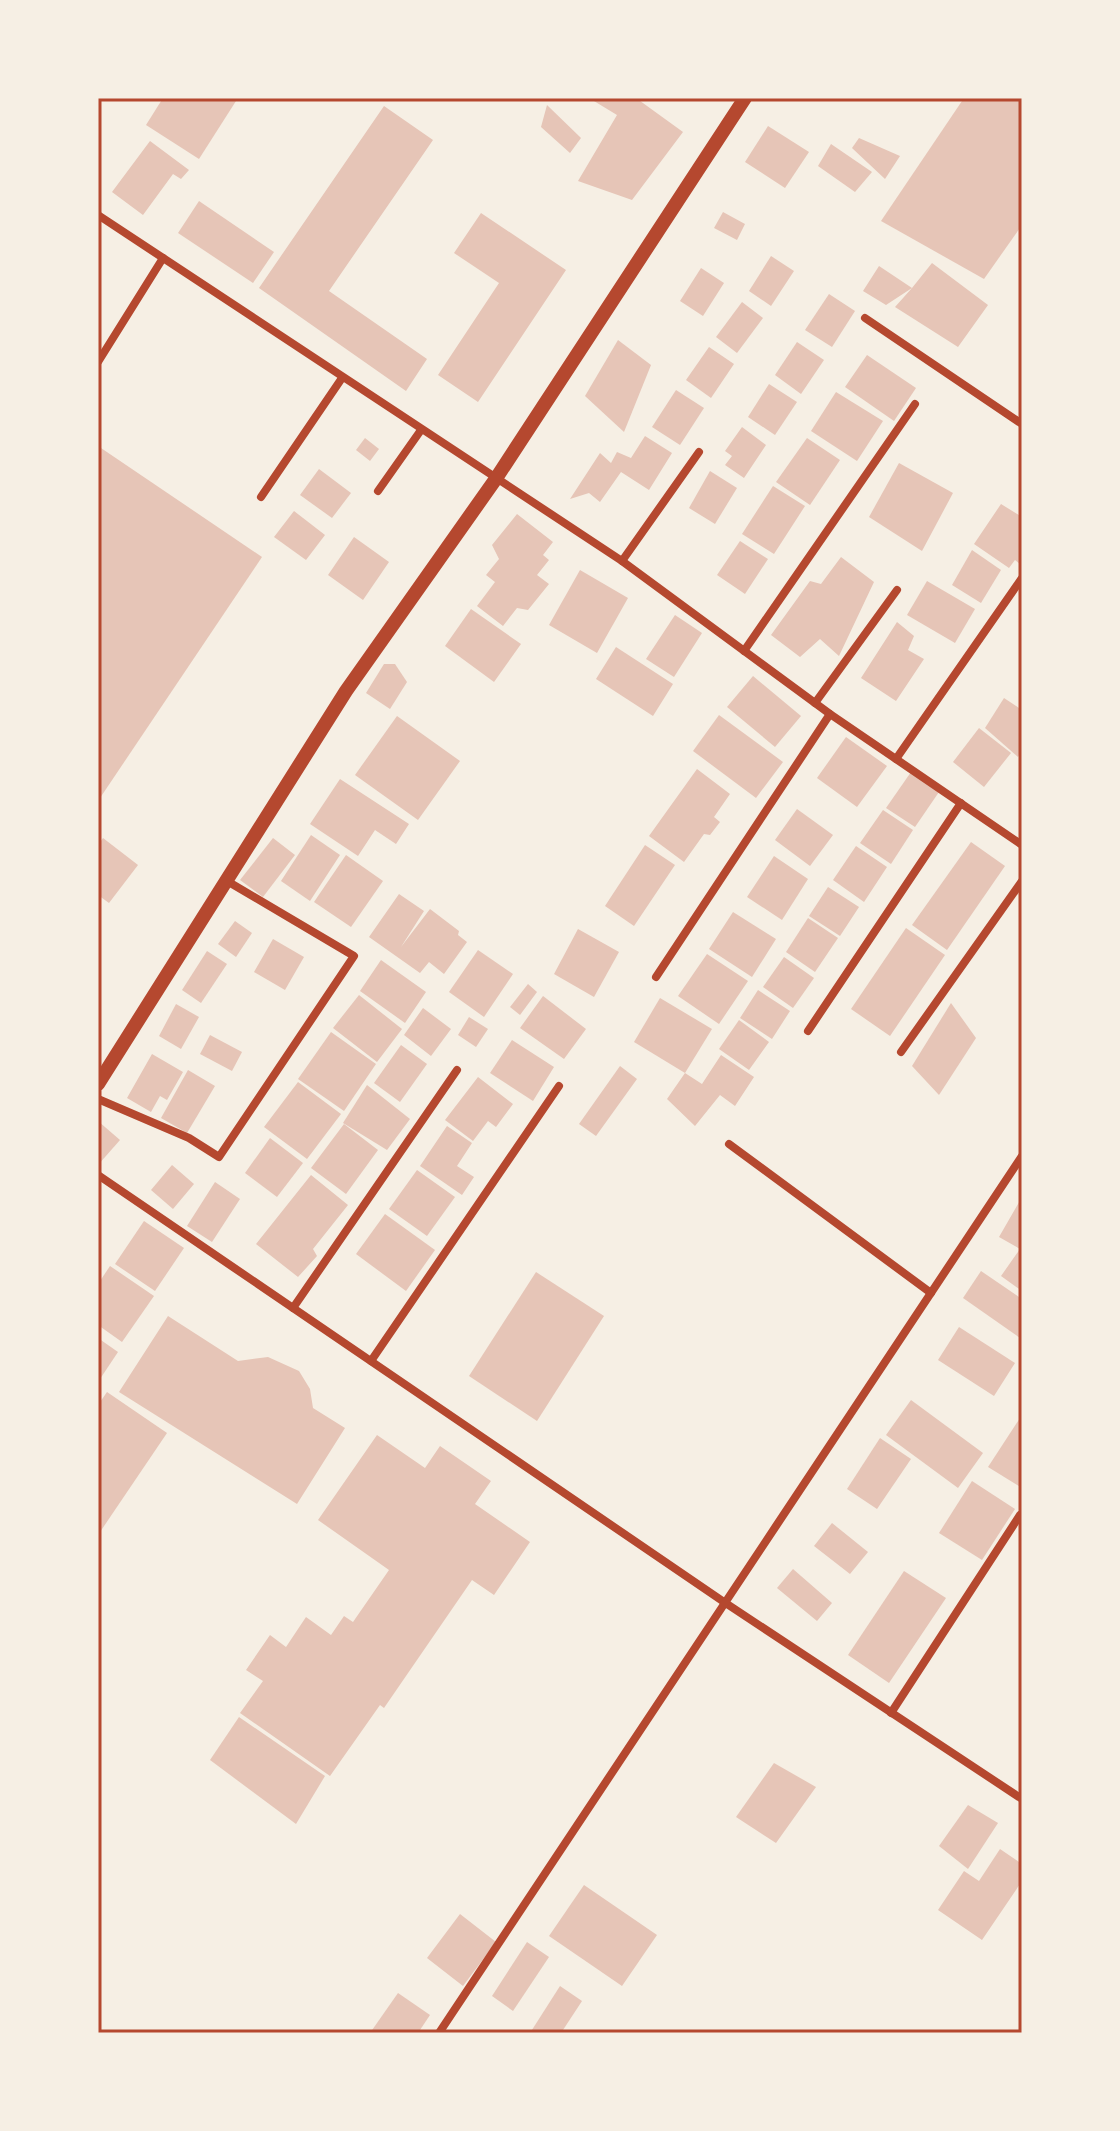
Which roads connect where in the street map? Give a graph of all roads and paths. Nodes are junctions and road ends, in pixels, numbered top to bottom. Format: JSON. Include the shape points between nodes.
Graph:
{"nodes":[{"id":1,"x":745,"y":98,"type":"edge"},
{"id":2,"x":98,"y":215,"type":"edge"},
{"id":3,"x":163,"y":258,"type":"junction"},
{"id":4,"x":865,"y":318,"type":"dead end"},
{"id":5,"x":98,"y":362,"type":"edge"},
{"id":6,"x":342,"y":378,"type":"junction"},
{"id":7,"x":915,"y":404,"type":"dead end"},
{"id":8,"x":1022,"y":424,"type":"edge"},
{"id":9,"x":421,"y":430,"type":"junction"},
{"id":10,"x":699,"y":452,"type":"dead end"},
{"id":11,"x":495,"y":480,"type":"junction"},
{"id":12,"x":378,"y":491,"type":"dead end"},
{"id":13,"x":261,"y":497,"type":"dead end"},
{"id":14,"x":622,"y":561,"type":"junction"},
{"id":15,"x":1022,"y":578,"type":"edge"},
{"id":16,"x":897,"y":590,"type":"dead end"},
{"id":17,"x":744,"y":651,"type":"junction"},
{"id":18,"x":815,"y":703,"type":"junction"},
{"id":19,"x":830,"y":714,"type":"junction"},
{"id":20,"x":896,"y":759,"type":"junction"},
{"id":21,"x":961,"y":803,"type":"junction"},
{"id":22,"x":1022,"y":845,"type":"edge"},
{"id":23,"x":227,"y":881,"type":"junction"},
{"id":24,"x":1022,"y":881,"type":"edge"},
{"id":25,"x":656,"y":977,"type":"dead end"},
{"id":26,"x":808,"y":1031,"type":"dead end"},
{"id":27,"x":901,"y":1052,"type":"dead end"},
{"id":28,"x":457,"y":1070,"type":"dead end"},
{"id":29,"x":98,"y":1084,"type":"edge"},
{"id":30,"x":559,"y":1086,"type":"dead end"},
{"id":31,"x":98,"y":1099,"type":"edge"},
{"id":32,"x":729,"y":1144,"type":"dead end"},
{"id":33,"x":1022,"y":1156,"type":"edge"},
{"id":34,"x":98,"y":1175,"type":"edge"},
{"id":35,"x":931,"y":1293,"type":"junction"},
{"id":36,"x":293,"y":1308,"type":"junction"},
{"id":37,"x":371,"y":1361,"type":"junction"},
{"id":38,"x":1020,"y":1515,"type":"edge"},
{"id":39,"x":724,"y":1602,"type":"junction"},
{"id":40,"x":891,"y":1713,"type":"junction"},
{"id":41,"x":1022,"y":1799,"type":"edge"},
{"id":42,"x":439,"y":2033,"type":"edge"}],
"edges":[{"from":1,"to":11,"type":"street"},
{"from":2,"to":3,"type":"street"},
{"from":3,"to":5,"type":"street"},
{"from":3,"to":6,"type":"street"},
{"from":4,"to":8,"type":"street"},
{"from":6,"to":9,"type":"street"},
{"from":6,"to":13,"type":"street"},
{"from":7,"to":17,"type":"street"},
{"from":9,"to":11,"type":"street"},
{"from":9,"to":12,"type":"street"},
{"from":10,"to":14,"type":"street"},
{"from":11,"to":14,"type":"street"},
{"from":11,"to":23,"type":"street","via":[[346,691]]},
{"from":14,"to":17,"type":"street"},
{"from":15,"to":20,"type":"street"},
{"from":16,"to":18,"type":"street"},
{"from":17,"to":18,"type":"street"},
{"from":18,"to":19,"type":"street"},
{"from":19,"to":20,"type":"street"},
{"from":19,"to":25,"type":"street"},
{"from":20,"to":21,"type":"street"},
{"from":21,"to":22,"type":"street"},
{"from":21,"to":26,"type":"street"},
{"from":23,"to":29,"type":"street"},
{"from":23,"to":31,"type":"street","via":[[354,956],[219,1157],[189,1138]]},
{"from":24,"to":27,"type":"street"},
{"from":28,"to":36,"type":"street"},
{"from":30,"to":37,"type":"street"},
{"from":32,"to":35,"type":"street"},
{"from":33,"to":35,"type":"street"},
{"from":34,"to":36,"type":"street"},
{"from":35,"to":39,"type":"street"},
{"from":36,"to":37,"type":"street"},
{"from":37,"to":39,"type":"street"},
{"from":38,"to":40,"type":"street"},
{"from":39,"to":40,"type":"street"},
{"from":39,"to":42,"type":"street"},
{"from":40,"to":41,"type":"street"}]}
